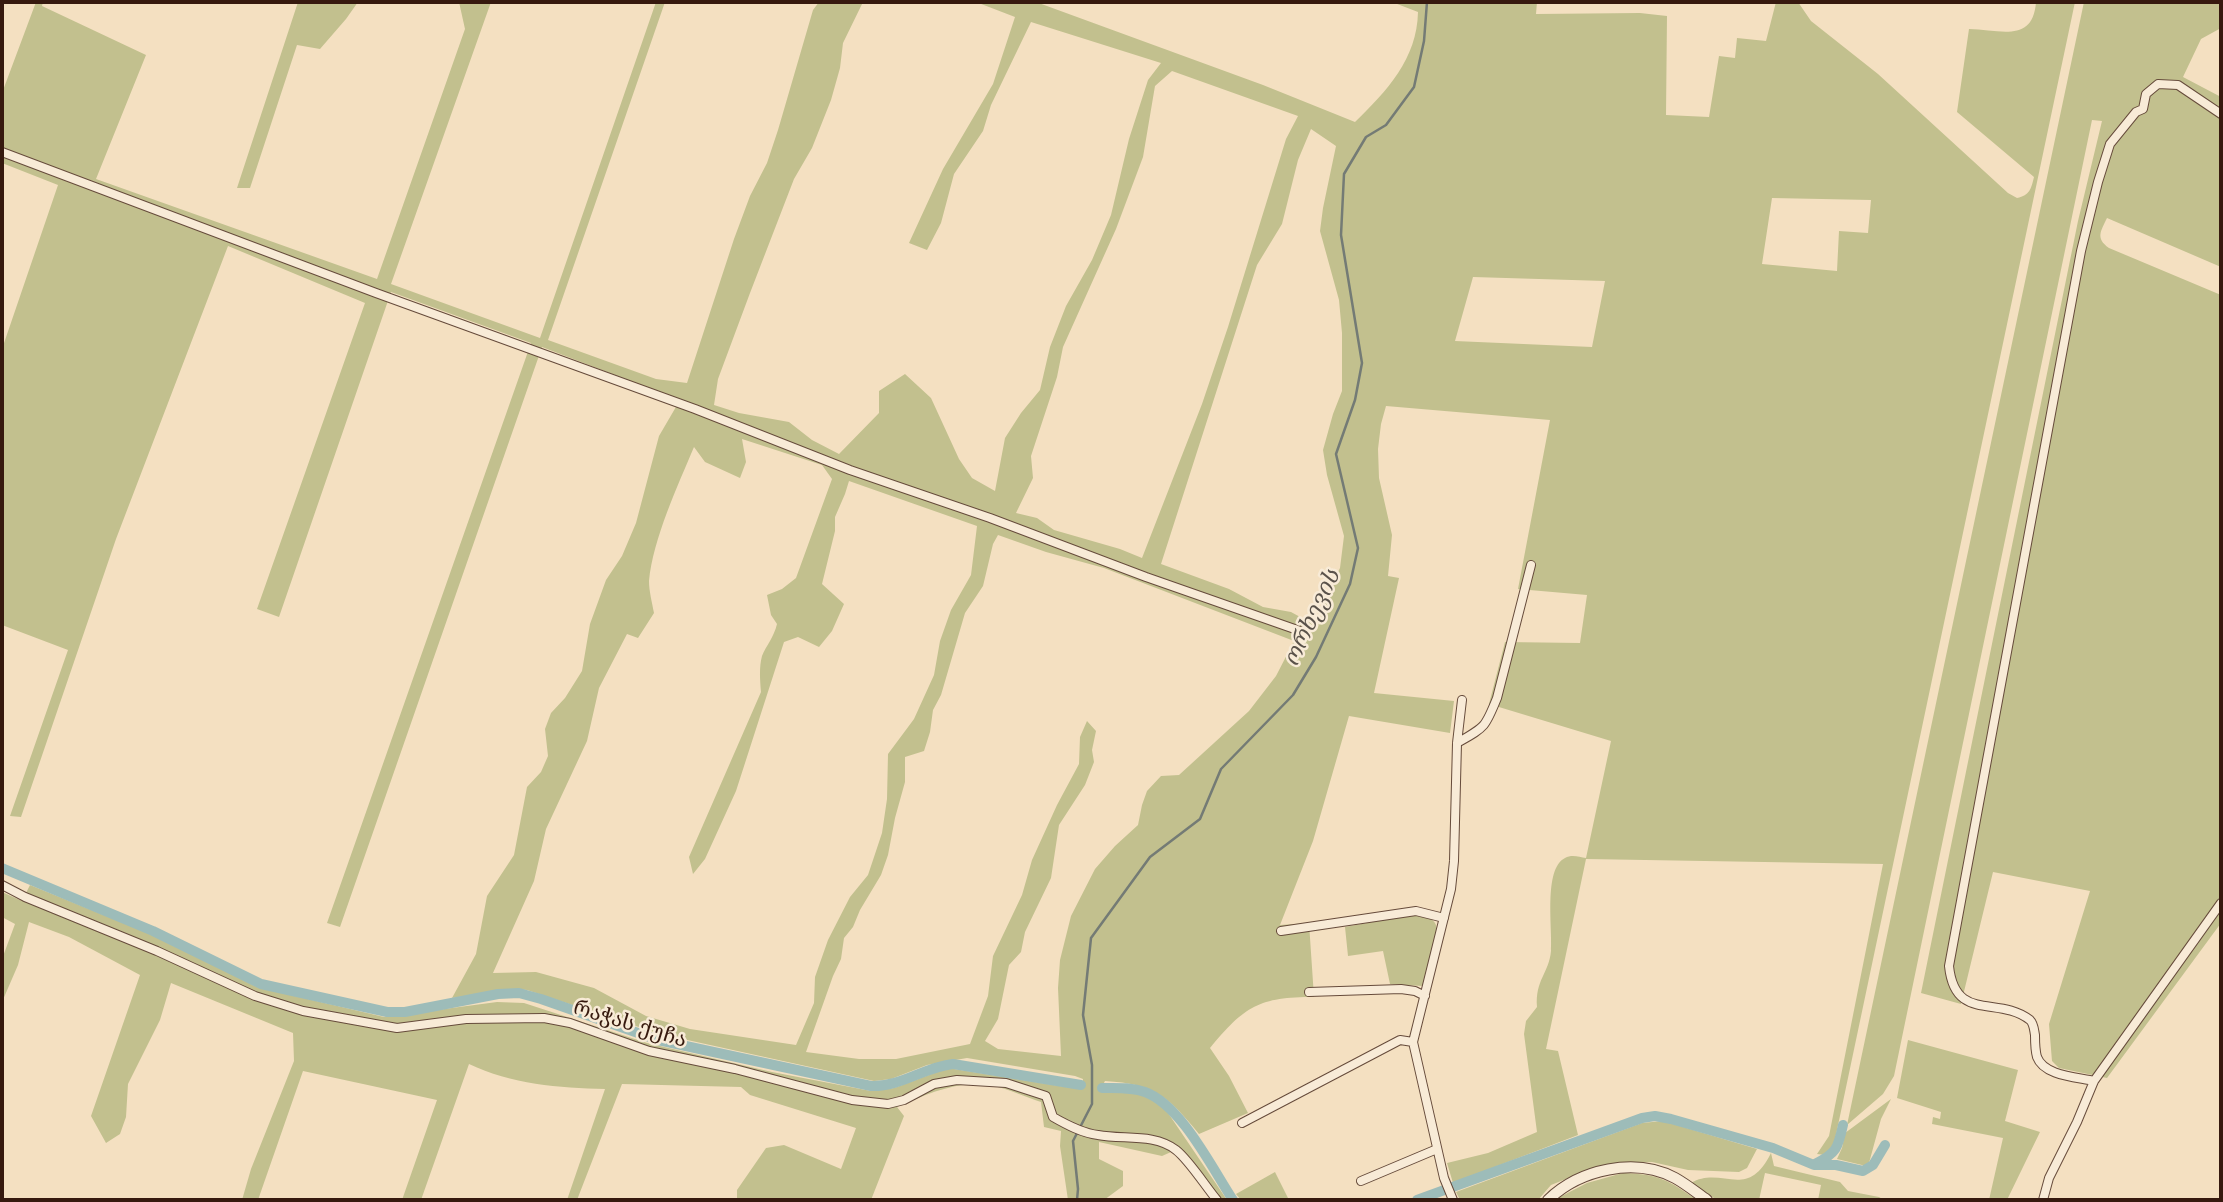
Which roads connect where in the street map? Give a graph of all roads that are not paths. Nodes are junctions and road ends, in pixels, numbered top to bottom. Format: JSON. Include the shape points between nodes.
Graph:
{"nodes":[{"id":1,"x":2221,"y":114,"type":"edge"},
{"id":2,"x":2,"y":152,"type":"edge"},
{"id":3,"x":1531,"y":565,"type":"dead end"},
{"id":4,"x":1306,"y":633,"type":"dead end"},
{"id":5,"x":1462,"y":700,"type":"dead end"},
{"id":6,"x":1457,"y":743,"type":"junction"},
{"id":7,"x":2,"y":885,"type":"edge"},
{"id":8,"x":2221,"y":903,"type":"edge"},
{"id":9,"x":1444,"y":918,"type":"junction"},
{"id":10,"x":1281,"y":931,"type":"dead end"},
{"id":11,"x":1309,"y":992,"type":"dead end"},
{"id":12,"x":1425,"y":996,"type":"junction"},
{"id":13,"x":1413,"y":1042,"type":"junction"},
{"id":14,"x":2094,"y":1081,"type":"junction"},
{"id":15,"x":1242,"y":1123,"type":"dead end"},
{"id":16,"x":1437,"y":1149,"type":"junction"},
{"id":17,"x":1361,"y":1181,"type":"dead end"},
{"id":18,"x":1452,"y":1198,"type":"edge"},
{"id":19,"x":1217,"y":1200,"type":"edge"},
{"id":20,"x":1548,"y":1200,"type":"edge"},
{"id":21,"x":1707,"y":1200,"type":"edge"},
{"id":22,"x":2043,"y":1200,"type":"edge"}],
"edges":[{"from":1,"to":14,"type":"street","via":[[2178,85],[2158,84],[2146,94],[2143,109],[2110,144],[2078,265],[1949,966],[1958,996],[2030,1021],[2037,1057],[2044,1067]]},
{"from":2,"to":4,"type":"street","via":[[850,470]]},
{"from":3,"to":6,"type":"street","via":[[1497,698],[1484,728]]},
{"from":5,"to":6,"type":"street"},
{"from":6,"to":9,"type":"street","via":[[1454,861]]},
{"from":7,"to":19,"type":"street","name":"რაჭას ქუჩა","via":[[255,996],[303,1011],[397,1028],[466,1019],[544,1018],[649,1051],[852,1100],[888,1104],[934,1084],[957,1080],[1006,1083],[1046,1096],[1053,1117],[1073,1128],[1094,1135],[1165,1143],[1178,1151]]},
{"from":8,"to":14,"type":"street"},
{"from":9,"to":10,"type":"street","via":[[1416,911]]},
{"from":9,"to":12,"type":"street"},
{"from":11,"to":12,"type":"street","via":[[1401,989]]},
{"from":12,"to":13,"type":"street"},
{"from":13,"to":15,"type":"street","via":[[1400,1040]]},
{"from":13,"to":16,"type":"street"},
{"from":14,"to":22,"type":"street"},
{"from":16,"to":17,"type":"street"},
{"from":16,"to":18,"type":"street"},
{"from":20,"to":21,"type":"street","via":[[1584,1177],[1622,1167],[1674,1178]]}]}
